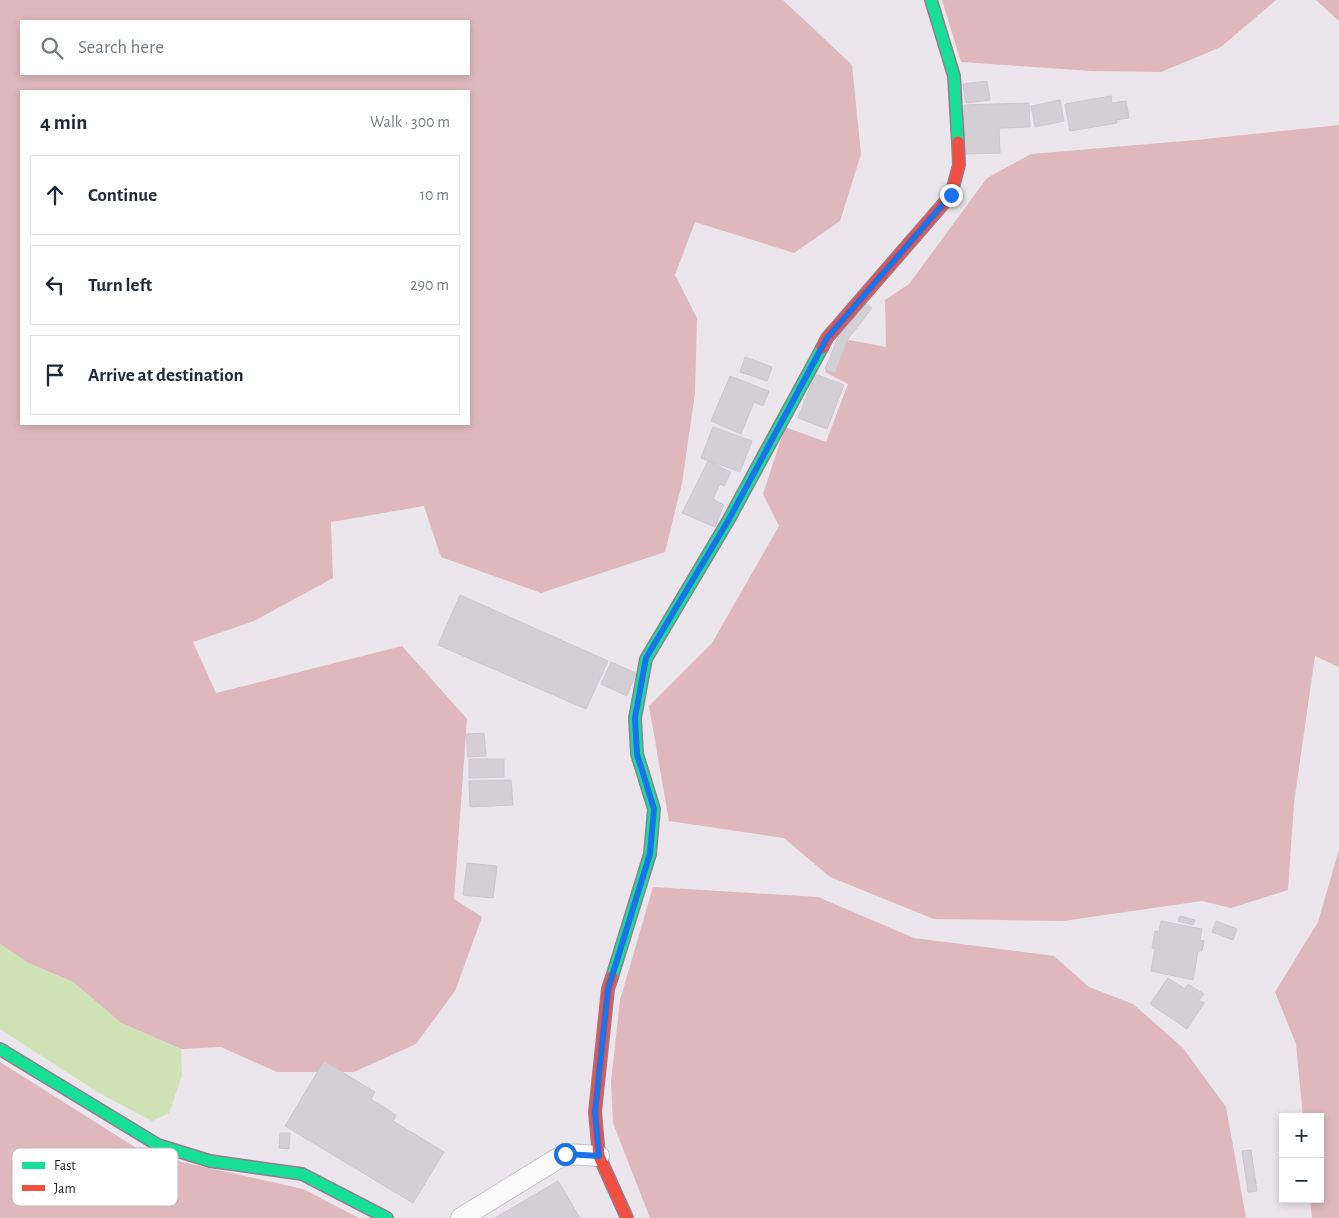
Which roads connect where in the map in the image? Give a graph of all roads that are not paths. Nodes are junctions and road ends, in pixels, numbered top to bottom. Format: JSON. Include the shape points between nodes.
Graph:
{"nodes":[{"id":1,"x":931,"y":0,"type":"edge"},
{"id":2,"x":0,"y":1048,"type":"edge"},
{"id":3,"x":168,"y":1148,"type":"edge"},
{"id":4,"x":178,"y":1151,"type":"edge"},
{"id":5,"x":599,"y":1156,"type":"junction"},
{"id":6,"x":387,"y":1218,"type":"edge"},
{"id":7,"x":461,"y":1218,"type":"edge"},
{"id":8,"x":627,"y":1218,"type":"edge"}],
"edges":[{"from":1,"to":5,"type":"street","via":[[954,76],[959,165],[951,195],[827,338],[728,521],[646,658],[635,718],[637,754],[654,809],[650,854],[608,989],[595,1112]]},
{"from":2,"to":3,"type":"street"},
{"from":4,"to":6,"type":"street","via":[[210,1161],[302,1174]]},
{"from":5,"to":7,"type":"street","via":[[565,1154]]},
{"from":5,"to":8,"type":"street"}]}
